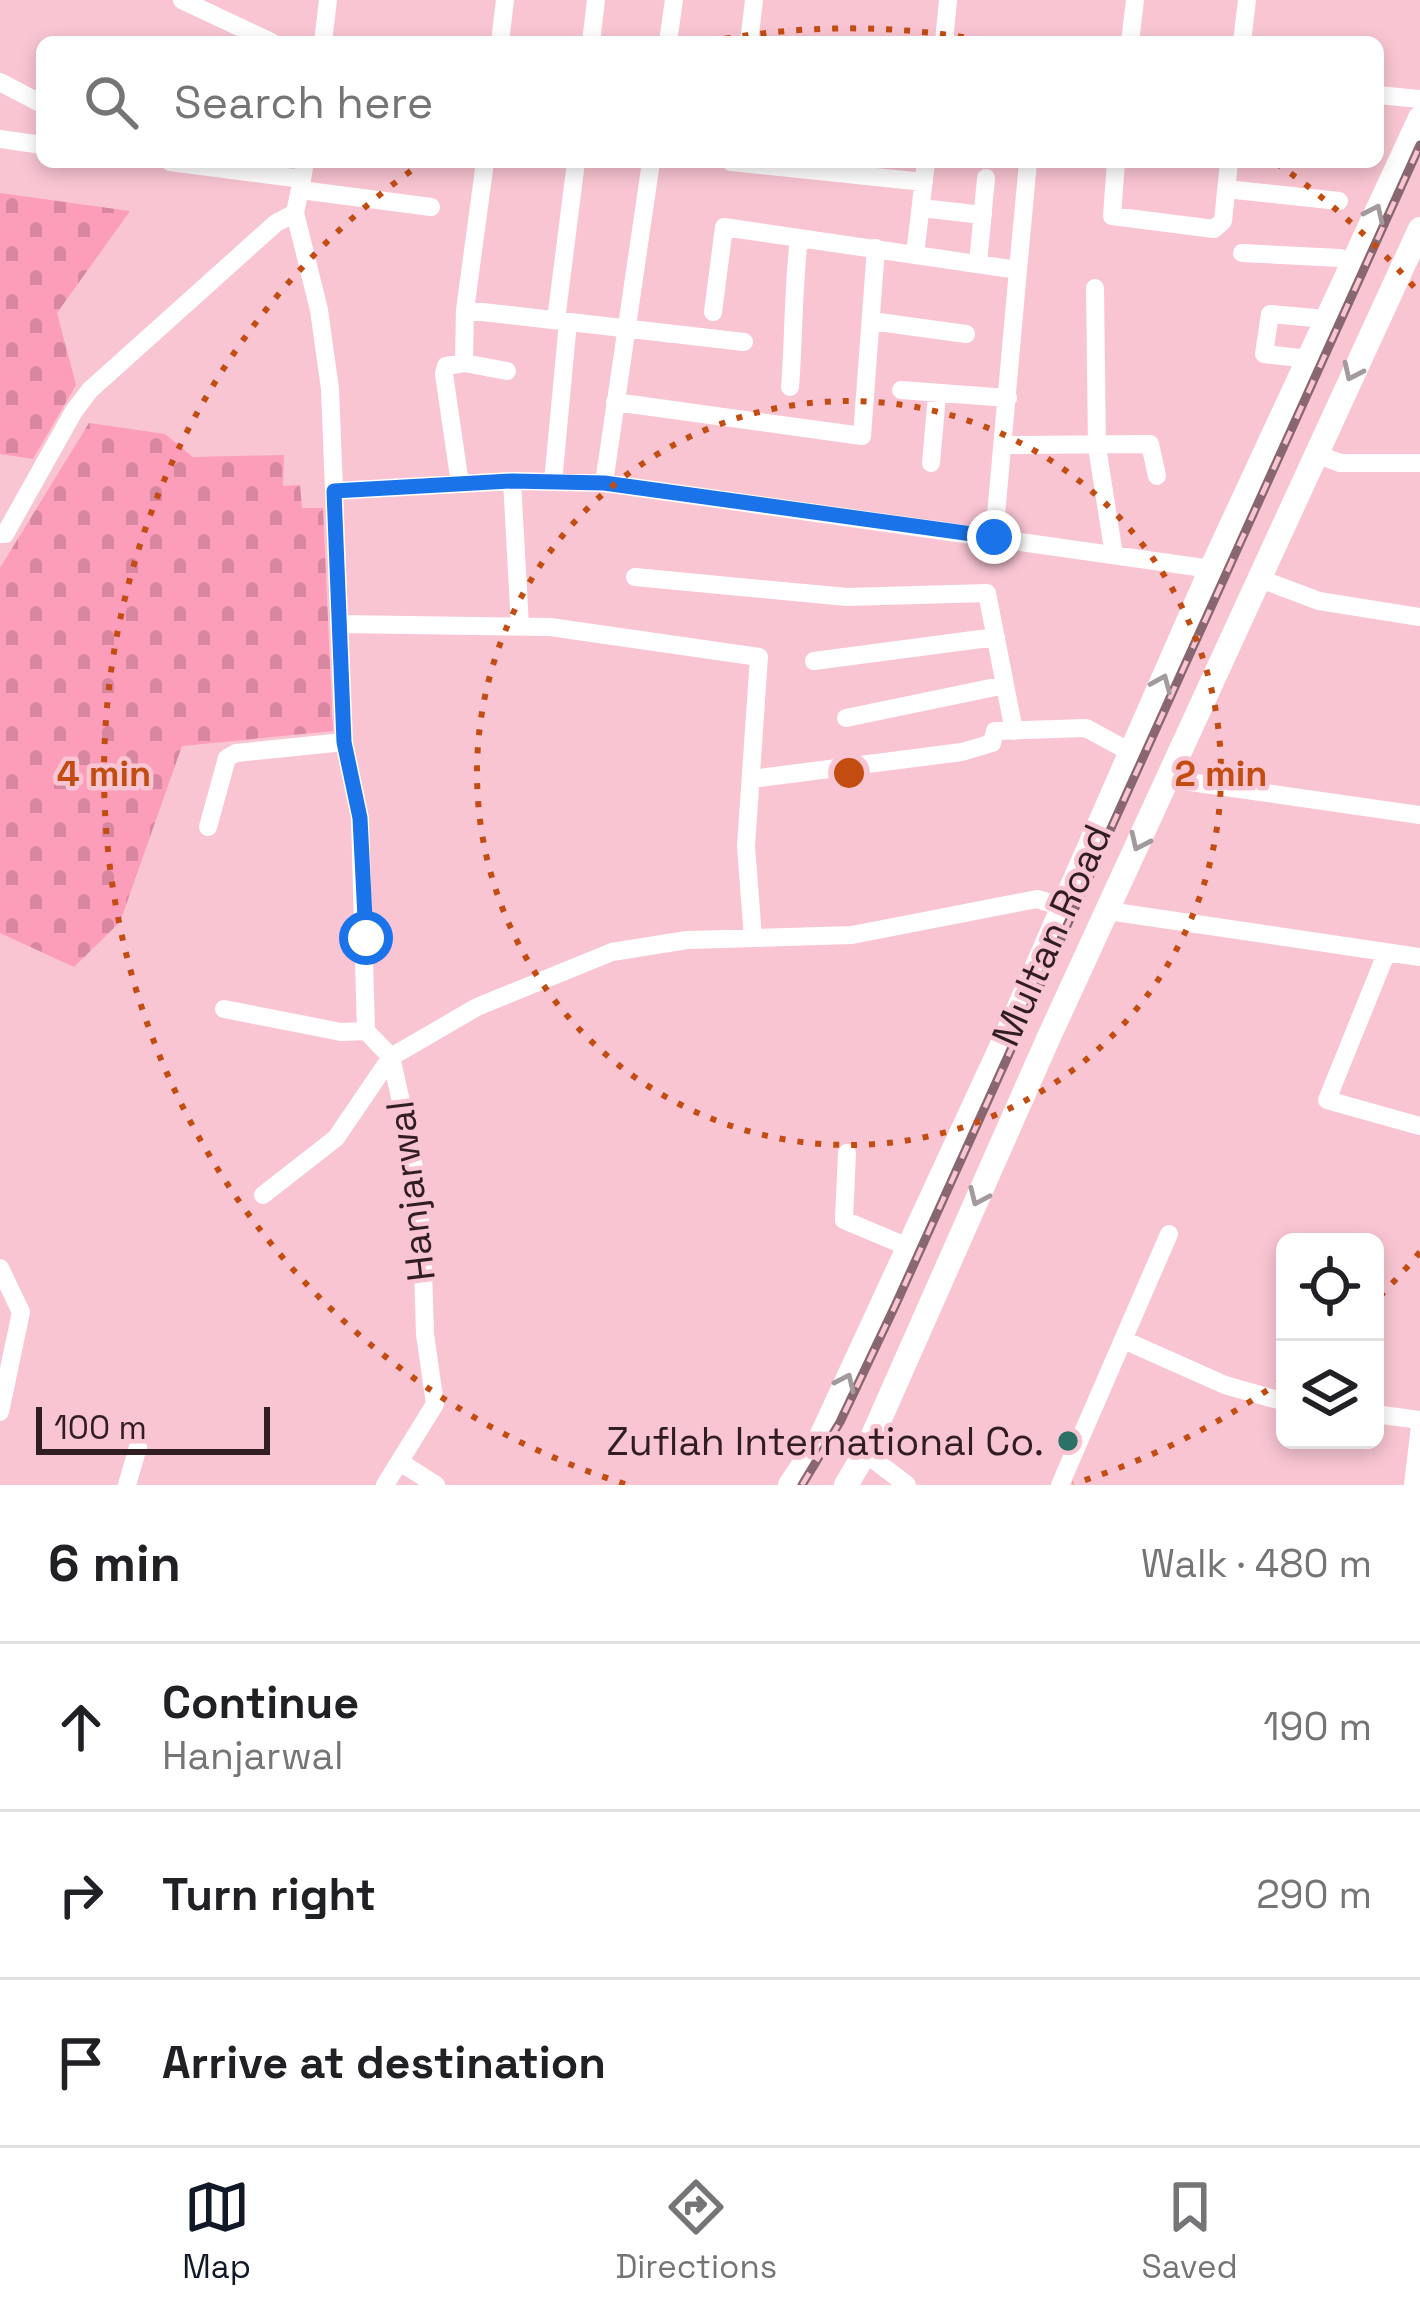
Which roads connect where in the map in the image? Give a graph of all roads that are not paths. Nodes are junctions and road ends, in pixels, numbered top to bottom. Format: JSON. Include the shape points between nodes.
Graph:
{"nodes":[{"id":1,"x":182,"y":0,"type":"edge"},
{"id":2,"x":328,"y":0,"type":"edge"},
{"id":3,"x":505,"y":0,"type":"edge"},
{"id":4,"x":596,"y":0,"type":"edge"},
{"id":5,"x":674,"y":0,"type":"edge"},
{"id":6,"x":754,"y":0,"type":"edge"},
{"id":7,"x":948,"y":0,"type":"edge"},
{"id":8,"x":1135,"y":0,"type":"edge"},
{"id":9,"x":1247,"y":0,"type":"edge"},
{"id":10,"x":259,"y":36,"type":"edge"},
{"id":11,"x":323,"y":36,"type":"edge"},
{"id":12,"x":501,"y":36,"type":"edge"},
{"id":13,"x":592,"y":36,"type":"edge"},
{"id":14,"x":669,"y":36,"type":"edge"},
{"id":15,"x":750,"y":36,"type":"edge"},
{"id":16,"x":945,"y":36,"type":"edge"},
{"id":17,"x":1131,"y":36,"type":"edge"},
{"id":18,"x":1243,"y":36,"type":"edge"},
{"id":19,"x":0,"y":82,"type":"edge"},
{"id":20,"x":1384,"y":95,"type":"edge"},
{"id":21,"x":1420,"y":99,"type":"edge"},
{"id":22,"x":36,"y":101,"type":"edge"},
{"id":23,"x":1420,"y":118,"type":"edge"},
{"id":24,"x":0,"y":139,"type":"edge"},
{"id":25,"x":36,"y":144,"type":"edge"},
{"id":26,"x":223,"y":168,"type":"edge"},
{"id":27,"x":484,"y":168,"type":"edge"},
{"id":28,"x":575,"y":168,"type":"edge"},
{"id":29,"x":650,"y":168,"type":"edge"},
{"id":30,"x":848,"y":168,"type":"edge"},
{"id":31,"x":1027,"y":168,"type":"edge"},
{"id":32,"x":1115,"y":168,"type":"edge"},
{"id":33,"x":1228,"y":168,"type":"edge"},
{"id":34,"x":925,"y":172,"type":"edge"},
{"id":35,"x":303,"y":177,"type":"edge"},
{"id":36,"x":986,"y":178,"type":"dead end"},
{"id":37,"x":1226,"y":189,"type":"junction"},
{"id":38,"x":1339,"y":201,"type":"dead end"},
{"id":39,"x":431,"y":207,"type":"dead end"},
{"id":40,"x":921,"y":208,"type":"junction"},
{"id":41,"x":295,"y":213,"type":"junction"},
{"id":42,"x":983,"y":215,"type":"junction"},
{"id":43,"x":1420,"y":229,"type":"edge"},
{"id":44,"x":799,"y":238,"type":"junction"},
{"id":45,"x":876,"y":248,"type":"junction"},
{"id":46,"x":1242,"y":253,"type":"dead end"},
{"id":47,"x":915,"y":254,"type":"junction"},
{"id":48,"x":1352,"y":262,"type":"junction"},
{"id":49,"x":978,"y":264,"type":"junction"},
{"id":50,"x":1018,"y":270,"type":"junction"},
{"id":51,"x":1095,"y":289,"type":"dead end"},
{"id":52,"x":465,"y":310,"type":"junction"},
{"id":53,"x":712,"y":313,"type":"dead end"},
{"id":54,"x":1326,"y":319,"type":"junction"},
{"id":55,"x":562,"y":321,"type":"junction"},
{"id":56,"x":871,"y":322,"type":"junction"},
{"id":57,"x":626,"y":328,"type":"junction"},
{"id":58,"x":966,"y":334,"type":"dead end"},
{"id":59,"x":744,"y":342,"type":"dead end"},
{"id":60,"x":1309,"y":358,"type":"junction"},
{"id":61,"x":464,"y":363,"type":"junction"},
{"id":62,"x":507,"y":371,"type":"dead end"},
{"id":63,"x":790,"y":387,"type":"dead end"},
{"id":64,"x":901,"y":390,"type":"dead end"},
{"id":65,"x":938,"y":395,"type":"junction"},
{"id":66,"x":1008,"y":398,"type":"junction"},
{"id":67,"x":615,"y":402,"type":"junction"},
{"id":68,"x":1004,"y":445,"type":"junction"},
{"id":69,"x":1097,"y":446,"type":"junction"},
{"id":70,"x":1314,"y":453,"type":"junction"},
{"id":71,"x":931,"y":463,"type":"dead end"},
{"id":72,"x":1420,"y":463,"type":"edge"},
{"id":73,"x":1157,"y":476,"type":"dead end"},
{"id":74,"x":512,"y":481,"type":"junction"},
{"id":75,"x":553,"y":482,"type":"junction"},
{"id":76,"x":604,"y":483,"type":"junction"},
{"id":77,"x":460,"y":484,"type":"junction"},
{"id":78,"x":334,"y":491,"type":"junction"},
{"id":79,"x":2,"y":536,"type":"edge"},
{"id":80,"x":994,"y":537,"type":"junction"},
{"id":81,"x":1114,"y":555,"type":"junction"},
{"id":82,"x":1211,"y":569,"type":"junction"},
{"id":83,"x":635,"y":577,"type":"dead end"},
{"id":84,"x":1258,"y":578,"type":"junction"},
{"id":85,"x":1420,"y":617,"type":"edge"},
{"id":86,"x":339,"y":624,"type":"junction"},
{"id":87,"x":520,"y":626,"type":"junction"},
{"id":88,"x":996,"y":637,"type":"junction"},
{"id":89,"x":814,"y":661,"type":"dead end"},
{"id":90,"x":1005,"y":685,"type":"junction"},
{"id":91,"x":846,"y":718,"type":"dead end"},
{"id":92,"x":1014,"y":731,"type":"junction"},
{"id":93,"x":344,"y":742,"type":"junction"},
{"id":94,"x":1132,"y":753,"type":"junction"},
{"id":95,"x":1169,"y":778,"type":"junction"},
{"id":96,"x":751,"y":779,"type":"junction"},
{"id":97,"x":1420,"y":814,"type":"edge"},
{"id":98,"x":208,"y":827,"type":"dead end"},
{"id":99,"x":1064,"y":908,"type":"junction"},
{"id":100,"x":1108,"y":911,"type":"junction"},
{"id":101,"x":753,"y":938,"type":"junction"},
{"id":102,"x":1386,"y":954,"type":"junction"},
{"id":103,"x":1420,"y":957,"type":"edge"},
{"id":104,"x":224,"y":1009,"type":"dead end"},
{"id":105,"x":1012,"y":1023,"type":"junction"},
{"id":106,"x":367,"y":1031,"type":"junction"},
{"id":107,"x":1048,"y":1039,"type":"junction"},
{"id":108,"x":392,"y":1057,"type":"junction"},
{"id":109,"x":1420,"y":1126,"type":"edge"},
{"id":110,"x":847,"y":1154,"type":"dead end"},
{"id":111,"x":263,"y":1195,"type":"dead end"},
{"id":112,"x":1169,"y":1234,"type":"dead end"},
{"id":113,"x":908,"y":1247,"type":"junction"},
{"id":114,"x":0,"y":1268,"type":"edge"},
{"id":115,"x":1126,"y":1341,"type":"junction"},
{"id":116,"x":1276,"y":1399,"type":"edge"},
{"id":117,"x":0,"y":1412,"type":"edge"},
{"id":118,"x":1384,"y":1416,"type":"edge"},
{"id":119,"x":1420,"y":1423,"type":"edge"},
{"id":120,"x":138,"y":1447,"type":"dead end"},
{"id":121,"x":865,"y":1453,"type":"junction"},
{"id":122,"x":400,"y":1462,"type":"junction"},
{"id":123,"x":127,"y":1485,"type":"edge"},
{"id":124,"x":385,"y":1485,"type":"edge"},
{"id":125,"x":436,"y":1485,"type":"edge"},
{"id":126,"x":790,"y":1485,"type":"edge"},
{"id":127,"x":846,"y":1485,"type":"edge"},
{"id":128,"x":907,"y":1485,"type":"edge"},
{"id":129,"x":1060,"y":1485,"type":"edge"},
{"id":130,"x":1413,"y":1485,"type":"edge"}],
"edges":[{"from":1,"to":10,"type":"street"},
{"from":2,"to":11,"type":"street"},
{"from":3,"to":12,"type":"street"},
{"from":4,"to":13,"type":"street"},
{"from":5,"to":14,"type":"street"},
{"from":6,"to":15,"type":"street"},
{"from":7,"to":16,"type":"street"},
{"from":8,"to":17,"type":"street"},
{"from":9,"to":18,"type":"street"},
{"from":19,"to":22,"type":"street"},
{"from":20,"to":21,"type":"street"},
{"from":48,"to":23,"type":"main road","name":"Multan Road","one_way":true},
{"from":24,"to":25,"type":"street"},
{"from":26,"to":35,"type":"street"},
{"from":27,"to":52,"type":"street"},
{"from":28,"to":55,"type":"street"},
{"from":29,"to":57,"type":"street"},
{"from":30,"to":34,"type":"street"},
{"from":31,"to":50,"type":"street"},
{"from":32,"to":37,"type":"street","via":[[1111,208],[1118,219],[1214,229]]},
{"from":33,"to":37,"type":"street"},
{"from":34,"to":40,"type":"street"},
{"from":35,"to":39,"type":"street"},
{"from":35,"to":41,"type":"street"},
{"from":36,"to":42,"type":"street"},
{"from":37,"to":38,"type":"street"},
{"from":40,"to":42,"type":"street"},
{"from":40,"to":47,"type":"street"},
{"from":41,"to":78,"type":"street","via":[[319,310]]},
{"from":41,"to":79,"type":"street","via":[[90,390]]},
{"from":42,"to":49,"type":"street"},
{"from":43,"to":70,"type":"main road","name":"Multan Road","one_way":true},
{"from":44,"to":45,"type":"street"},
{"from":44,"to":53,"type":"street","via":[[724,227]]},
{"from":44,"to":63,"type":"street"},
{"from":45,"to":47,"type":"street"},
{"from":45,"to":56,"type":"street"},
{"from":46,"to":48,"type":"street"},
{"from":47,"to":49,"type":"street"},
{"from":48,"to":54,"type":"main road","name":"Multan Road"},
{"from":49,"to":50,"type":"street"},
{"from":50,"to":66,"type":"street"},
{"from":51,"to":69,"type":"street"},
{"from":52,"to":55,"type":"street"},
{"from":52,"to":61,"type":"street"},
{"from":54,"to":60,"type":"main road","name":"Multan Road"},
{"from":54,"to":60,"type":"street","via":[[1270,314],[1264,354]]},
{"from":55,"to":57,"type":"street"},
{"from":55,"to":75,"type":"street"},
{"from":56,"to":58,"type":"street"},
{"from":56,"to":67,"type":"street","via":[[862,436]]},
{"from":57,"to":59,"type":"street"},
{"from":57,"to":67,"type":"street"},
{"from":60,"to":82,"type":"main road","name":"Multan Road"},
{"from":61,"to":62,"type":"street"},
{"from":61,"to":77,"type":"street","via":[[446,366],[444,374]]},
{"from":64,"to":65,"type":"street"},
{"from":65,"to":66,"type":"street"},
{"from":65,"to":71,"type":"street"},
{"from":66,"to":68,"type":"street"},
{"from":67,"to":76,"type":"street"},
{"from":68,"to":69,"type":"street"},
{"from":68,"to":80,"type":"street"},
{"from":69,"to":73,"type":"street","via":[[1150,444]]},
{"from":69,"to":81,"type":"street"},
{"from":70,"to":72,"type":"street","via":[[1340,463]]},
{"from":70,"to":84,"type":"main road","name":"Multan Road"},
{"from":74,"to":75,"type":"street"},
{"from":74,"to":77,"type":"street"},
{"from":74,"to":87,"type":"street"},
{"from":75,"to":76,"type":"street"},
{"from":76,"to":80,"type":"street"},
{"from":77,"to":78,"type":"street"},
{"from":78,"to":86,"type":"street"},
{"from":80,"to":81,"type":"street"},
{"from":81,"to":82,"type":"street"},
{"from":94,"to":82,"type":"main road","name":"Multan Road","one_way":true},
{"from":83,"to":88,"type":"street","via":[[848,597],[987,592]]},
{"from":84,"to":85,"type":"street","via":[[1319,602]]},
{"from":84,"to":95,"type":"main road","name":"Multan Road"},
{"from":86,"to":87,"type":"street"},
{"from":86,"to":93,"type":"street"},
{"from":87,"to":96,"type":"street","via":[[759,657]]},
{"from":88,"to":89,"type":"street"},
{"from":88,"to":90,"type":"street"},
{"from":90,"to":91,"type":"street"},
{"from":90,"to":92,"type":"street"},
{"from":92,"to":94,"type":"street","via":[[1086,728]]},
{"from":92,"to":96,"type":"street","via":[[995,731],[992,743],[962,752]]},
{"from":93,"to":98,"type":"street","via":[[227,758]]},
{"from":93,"to":106,"type":"street","via":[[360,818]]},
{"from":94,"to":99,"type":"main road","name":"Multan Road"},
{"from":95,"to":97,"type":"street"},
{"from":95,"to":100,"type":"main road","name":"Multan Road","one_way":true},
{"from":96,"to":101,"type":"street"},
{"from":99,"to":101,"type":"street","via":[[1037,898],[852,934]]},
{"from":99,"to":105,"type":"main road","name":"Multan Road"},
{"from":100,"to":102,"type":"street"},
{"from":100,"to":107,"type":"main road","name":"Multan Road"},
{"from":101,"to":108,"type":"street","via":[[612,952],[477,1007]]},
{"from":102,"to":103,"type":"street"},
{"from":102,"to":109,"type":"street","via":[[1327,1100]]},
{"from":104,"to":106,"type":"street"},
{"from":105,"to":107,"type":"main road"},
{"from":105,"to":113,"type":"main road","name":"Multan Road"},
{"from":106,"to":108,"type":"street","name":"Hanjarwal"},
{"from":107,"to":121,"type":"main road","name":"Multan Road","one_way":true},
{"from":108,"to":111,"type":"street","via":[[337,1138]]},
{"from":108,"to":122,"type":"street","name":"Hanjarwal","via":[[411,1146],[435,1404]]},
{"from":110,"to":113,"type":"street","via":[[844,1220]]},
{"from":112,"to":115,"type":"street"},
{"from":126,"to":113,"type":"main road","name":"Multan Road","one_way":true,"via":[[817,1445]]},
{"from":114,"to":117,"type":"street","via":[[21,1312]]},
{"from":115,"to":116,"type":"street"},
{"from":115,"to":129,"type":"street"},
{"from":118,"to":119,"type":"street"},
{"from":119,"to":130,"type":"street"},
{"from":120,"to":123,"type":"street"},
{"from":121,"to":127,"type":"main road","name":"Multan Road"},
{"from":121,"to":128,"type":"street"},
{"from":122,"to":124,"type":"street","name":"Hanjarwal"},
{"from":122,"to":125,"type":"street"}]}
